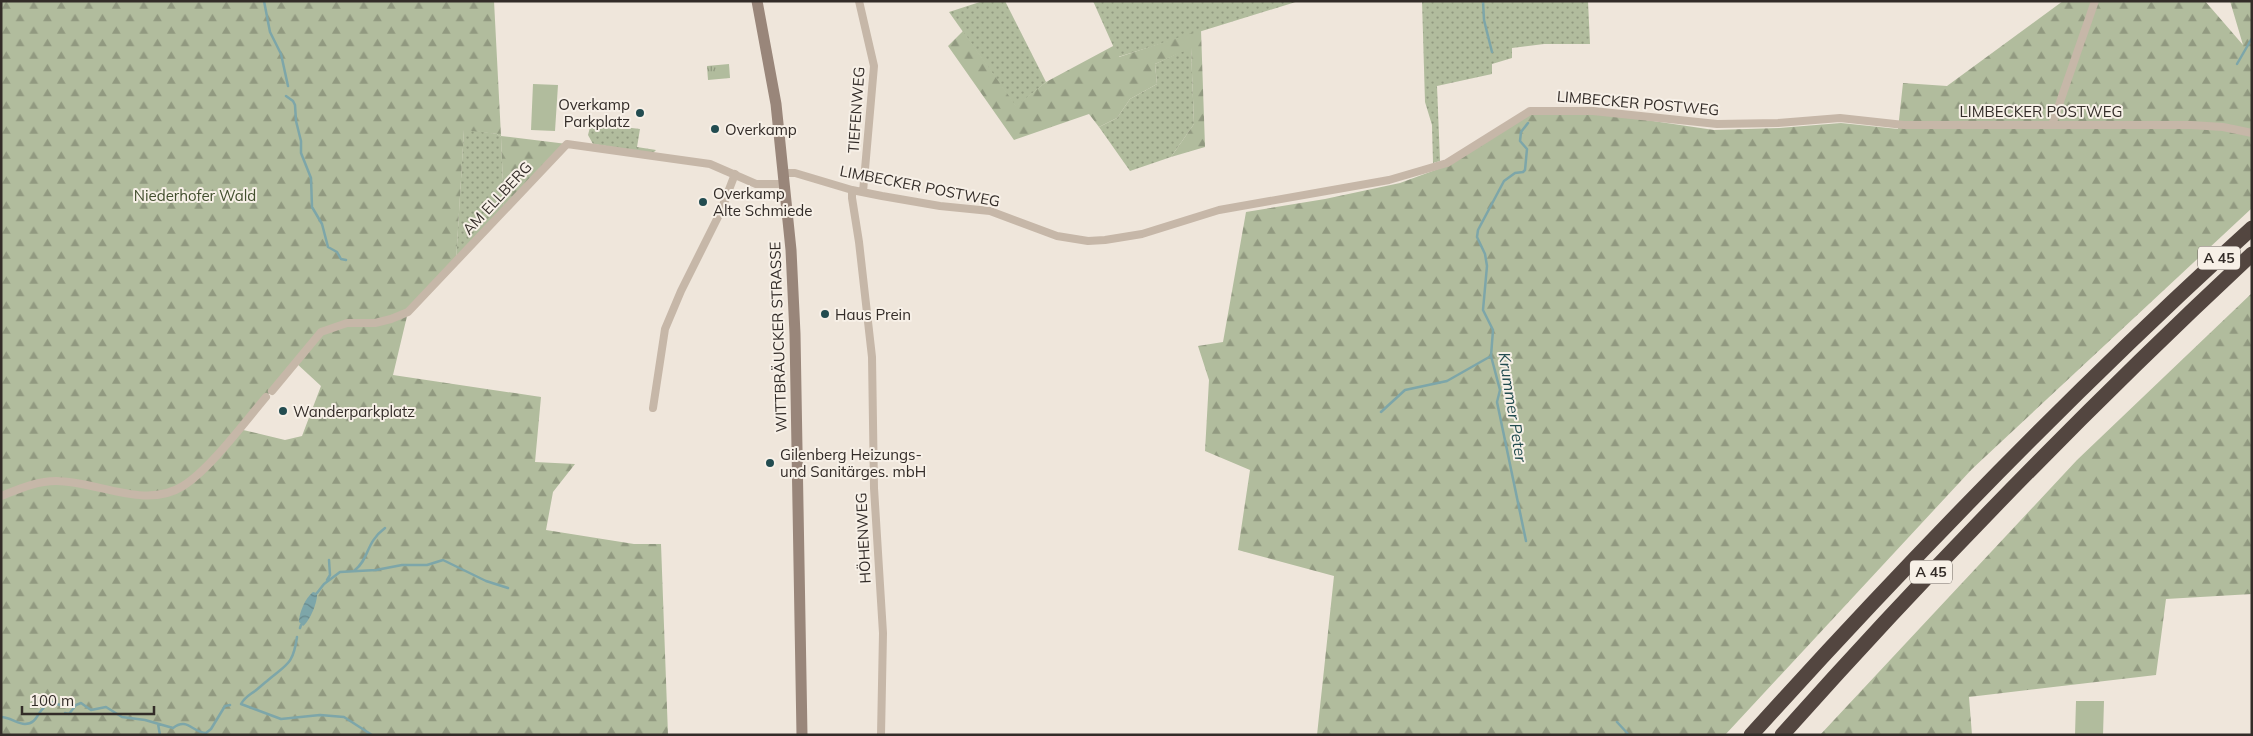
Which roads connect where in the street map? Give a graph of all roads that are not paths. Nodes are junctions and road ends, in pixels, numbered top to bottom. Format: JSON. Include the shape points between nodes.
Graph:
{"nodes":[{"id":1,"x":757,"y":1,"type":"edge"},
{"id":2,"x":859,"y":1,"type":"edge"},
{"id":3,"x":2095,"y":1,"type":"edge"},
{"id":4,"x":2052,"y":125,"type":"junction"},
{"id":5,"x":2252,"y":133,"type":"edge"},
{"id":6,"x":735,"y":174,"type":"junction"},
{"id":7,"x":785,"y":178,"type":"junction"},
{"id":8,"x":852,"y":190,"type":"junction"},
{"id":9,"x":863,"y":192,"type":"junction"},
{"id":10,"x":2252,"y":228,"type":"edge"},
{"id":11,"x":2252,"y":254,"type":"edge"},
{"id":12,"x":272,"y":391,"type":"dead end"},
{"id":13,"x":266,"y":398,"type":"dead end"},
{"id":14,"x":653,"y":408,"type":"dead end"},
{"id":15,"x":1,"y":496,"type":"edge"},
{"id":16,"x":802,"y":735,"type":"edge"},
{"id":17,"x":881,"y":735,"type":"edge"},
{"id":18,"x":1752,"y":735,"type":"edge"},
{"id":19,"x":1782,"y":735,"type":"edge"}],
"edges":[{"from":1,"to":7,"type":"main road","name":"WITTBRÄUCKER STRASSE","via":[[772,78]]},
{"from":2,"to":9,"type":"street","name":"TIEFENWEG","via":[[874,66]]},
{"from":3,"to":4,"type":"street"},
{"from":4,"to":5,"type":"street","name":"LIMBECKER POSTWEG","via":[[2191,125]]},
{"from":4,"to":9,"type":"street","name":"LIMBECKER POSTWEG","via":[[1904,125],[1840,118],[1717,124],[1593,111],[1530,112],[1447,163],[1389,180],[1219,210],[1142,234],[1088,241],[1057,236],[983,210]]},
{"from":6,"to":7,"type":"street","name":"AM ELLBERG","via":[[756,184]]},
{"from":6,"to":12,"type":"street","name":"AM ELLBERG","via":[[710,164],[567,144],[408,312],[391,320],[347,323],[321,332]]},
{"from":6,"to":14,"type":"street","via":[[665,329]]},
{"from":7,"to":8,"type":"street","name":"LIMBECKER POSTWEG","via":[[802,174]]},
{"from":7,"to":16,"type":"main road","name":"WITTBRÄUCKER STRASSE","via":[[794,334]]},
{"from":8,"to":9,"type":"street","name":"LIMBECKER POSTWEG"},
{"from":8,"to":17,"type":"street","name":"HÖHENWEG","via":[[873,364],[874,488],[883,633]]},
{"from":10,"to":18,"type":"highway","number":"A 45","via":[[1954,517]]},
{"from":11,"to":19,"type":"highway","number":"A 45","via":[[1966,536]]},
{"from":13,"to":15,"type":"street","via":[[196,476],[166,493],[143,496],[56,481],[33,484]]}]}
